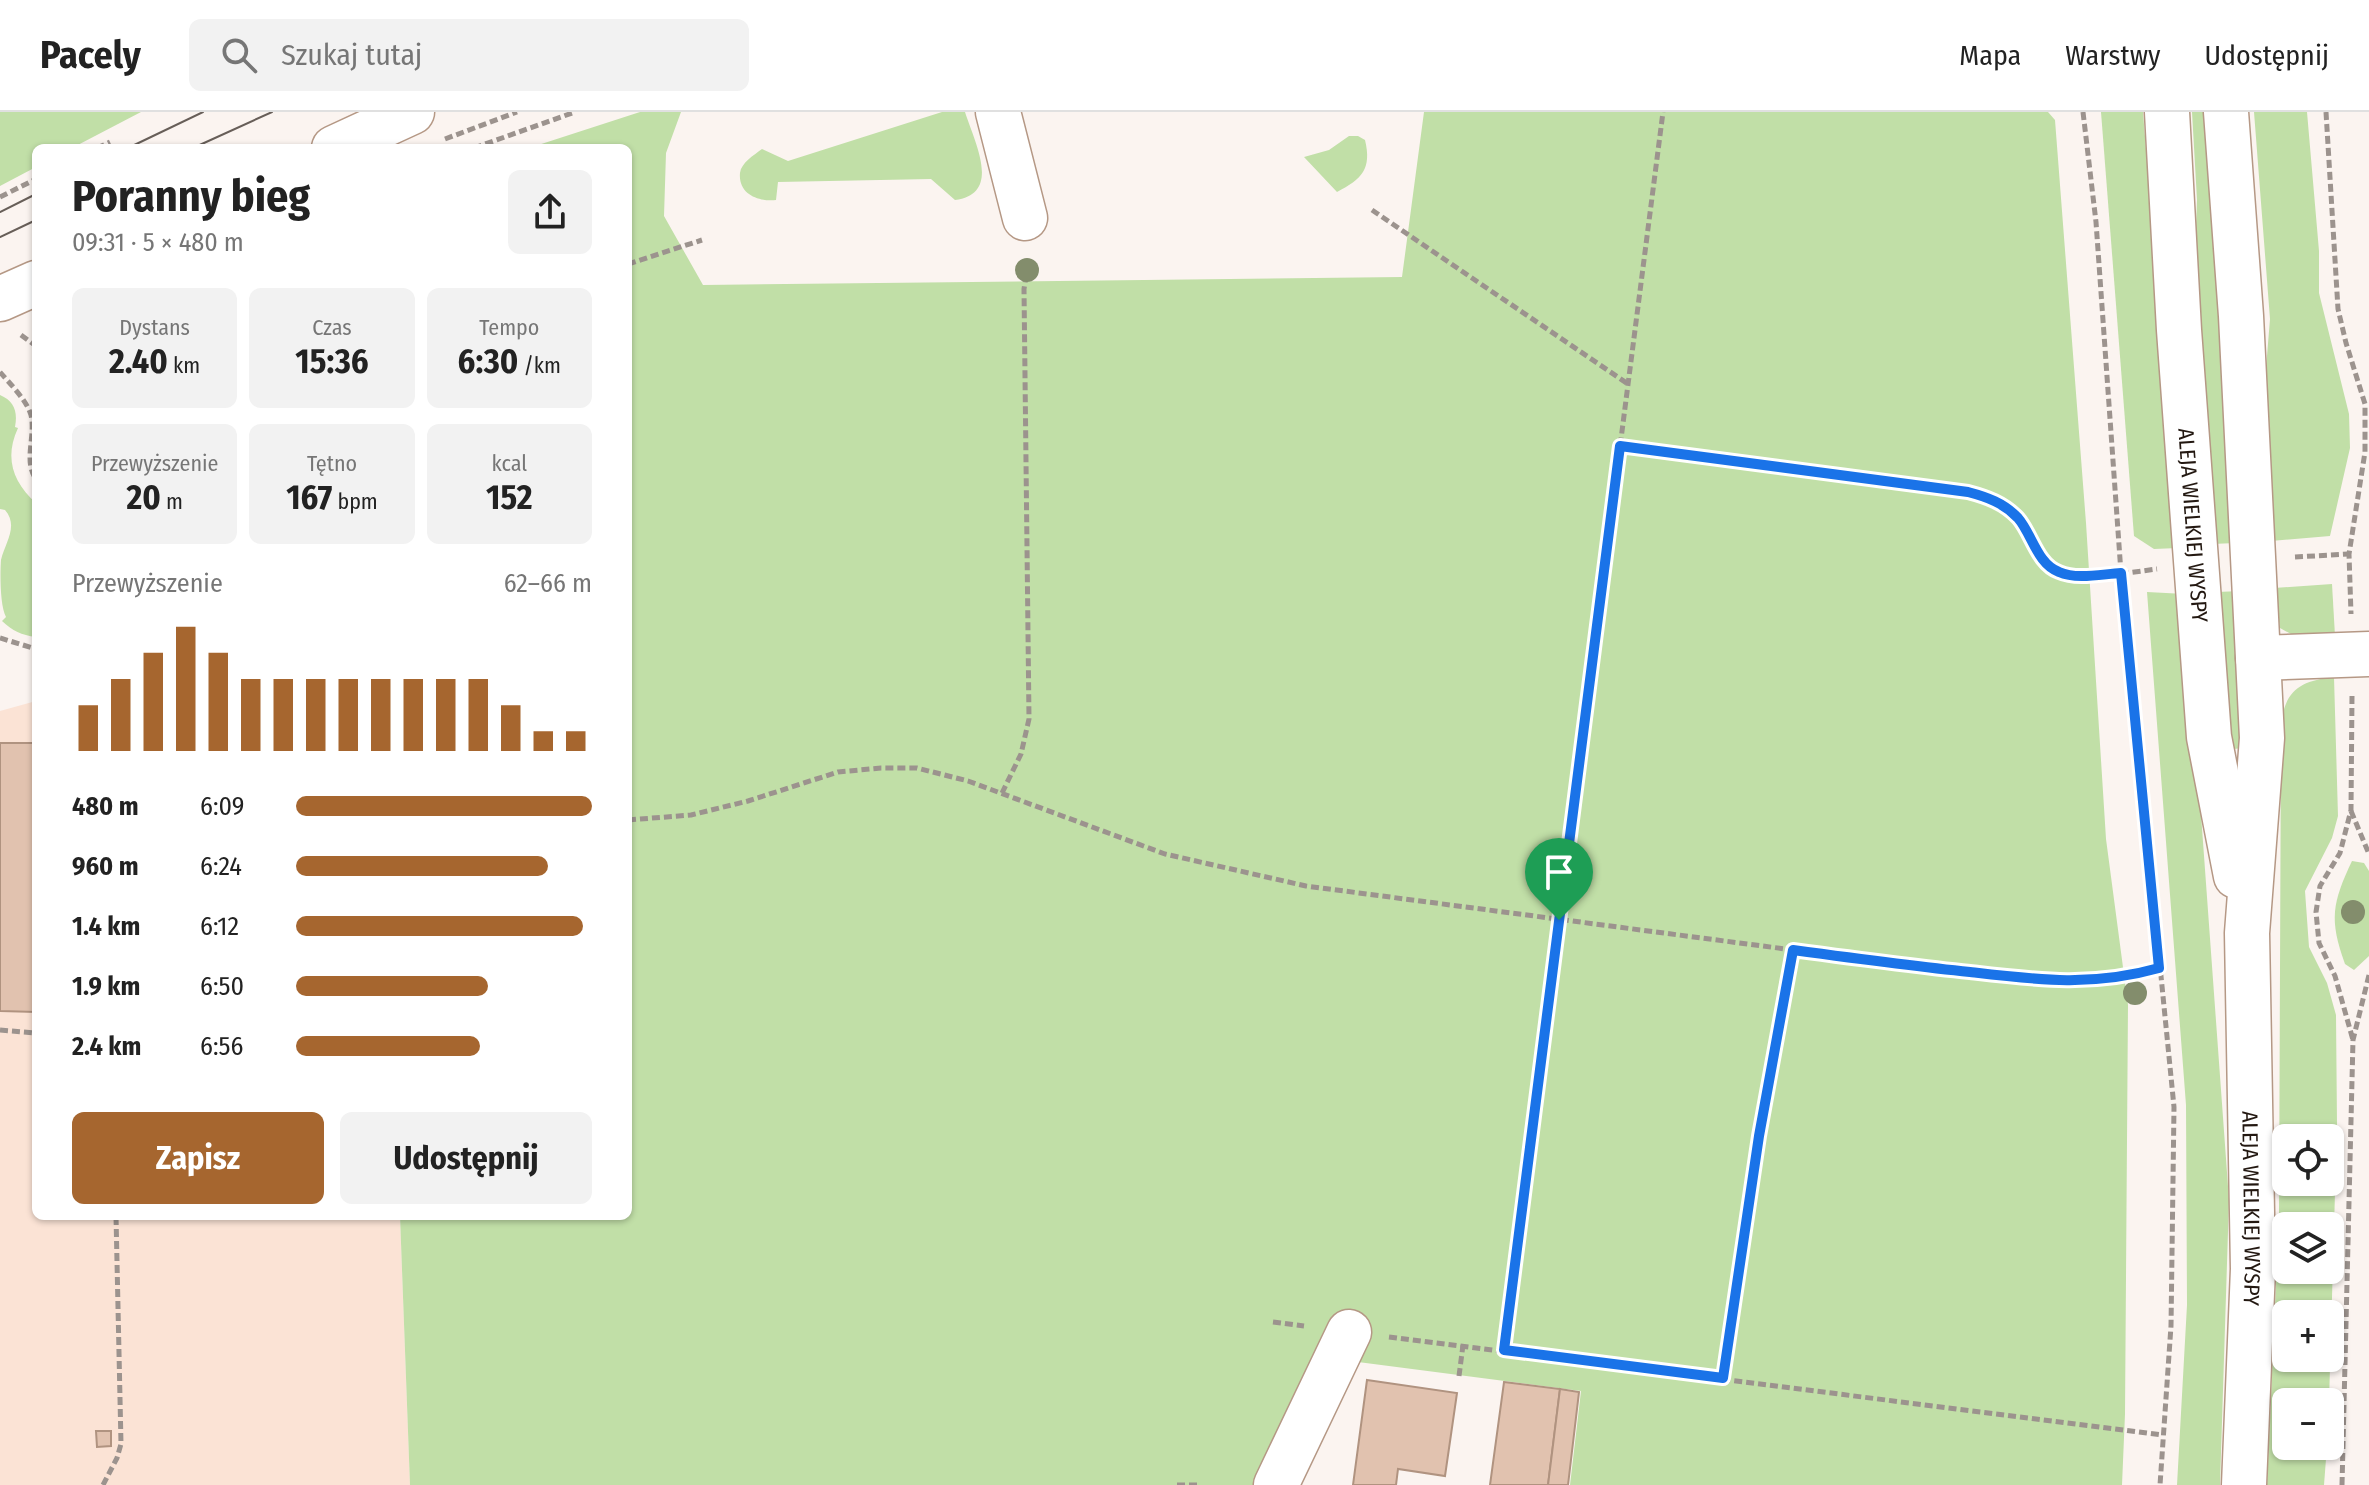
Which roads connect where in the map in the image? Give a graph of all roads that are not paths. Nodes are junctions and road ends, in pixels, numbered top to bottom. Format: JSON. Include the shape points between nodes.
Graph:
{"nodes":[{"id":1,"x":998,"y":112,"type":"edge"},
{"id":2,"x":2167,"y":112,"type":"edge"},
{"id":3,"x":2226,"y":112,"type":"edge"},
{"id":4,"x":423,"y":127,"type":"edge"},
{"id":5,"x":351,"y":144,"type":"edge"},
{"id":6,"x":1027,"y":236,"type":"road end"},
{"id":7,"x":32,"y":288,"type":"edge"},
{"id":8,"x":9,"y":315,"type":"edge"},
{"id":9,"x":2369,"y":654,"type":"edge"},
{"id":10,"x":2258,"y":658,"type":"junction"},
{"id":11,"x":2247,"y":933,"type":"junction"},
{"id":12,"x":1349,"y":1332,"type":"dead end"},
{"id":13,"x":1276,"y":1485,"type":"edge"},
{"id":14,"x":2244,"y":1485,"type":"edge"}],
"edges":[{"from":1,"to":6,"type":"main road"},
{"from":2,"to":11,"type":"main road","name":"ALEJA WIELKIEJ WYSPY","via":[[2209,737]]},
{"from":3,"to":10,"type":"main road","name":"ALEJA WIELKIEJ WYSPY"},
{"from":4,"to":5,"type":"main road"},
{"from":7,"to":8,"type":"main road"},
{"from":9,"to":10,"type":"main road"},
{"from":10,"to":11,"type":"main road","name":"ALEJA WIELKIEJ WYSPY","via":[[2262,738]]},
{"from":11,"to":14,"type":"main road","name":"ALEJA WIELKIEJ WYSPY","via":[[2253,1269]]},
{"from":12,"to":13,"type":"main road"}]}
